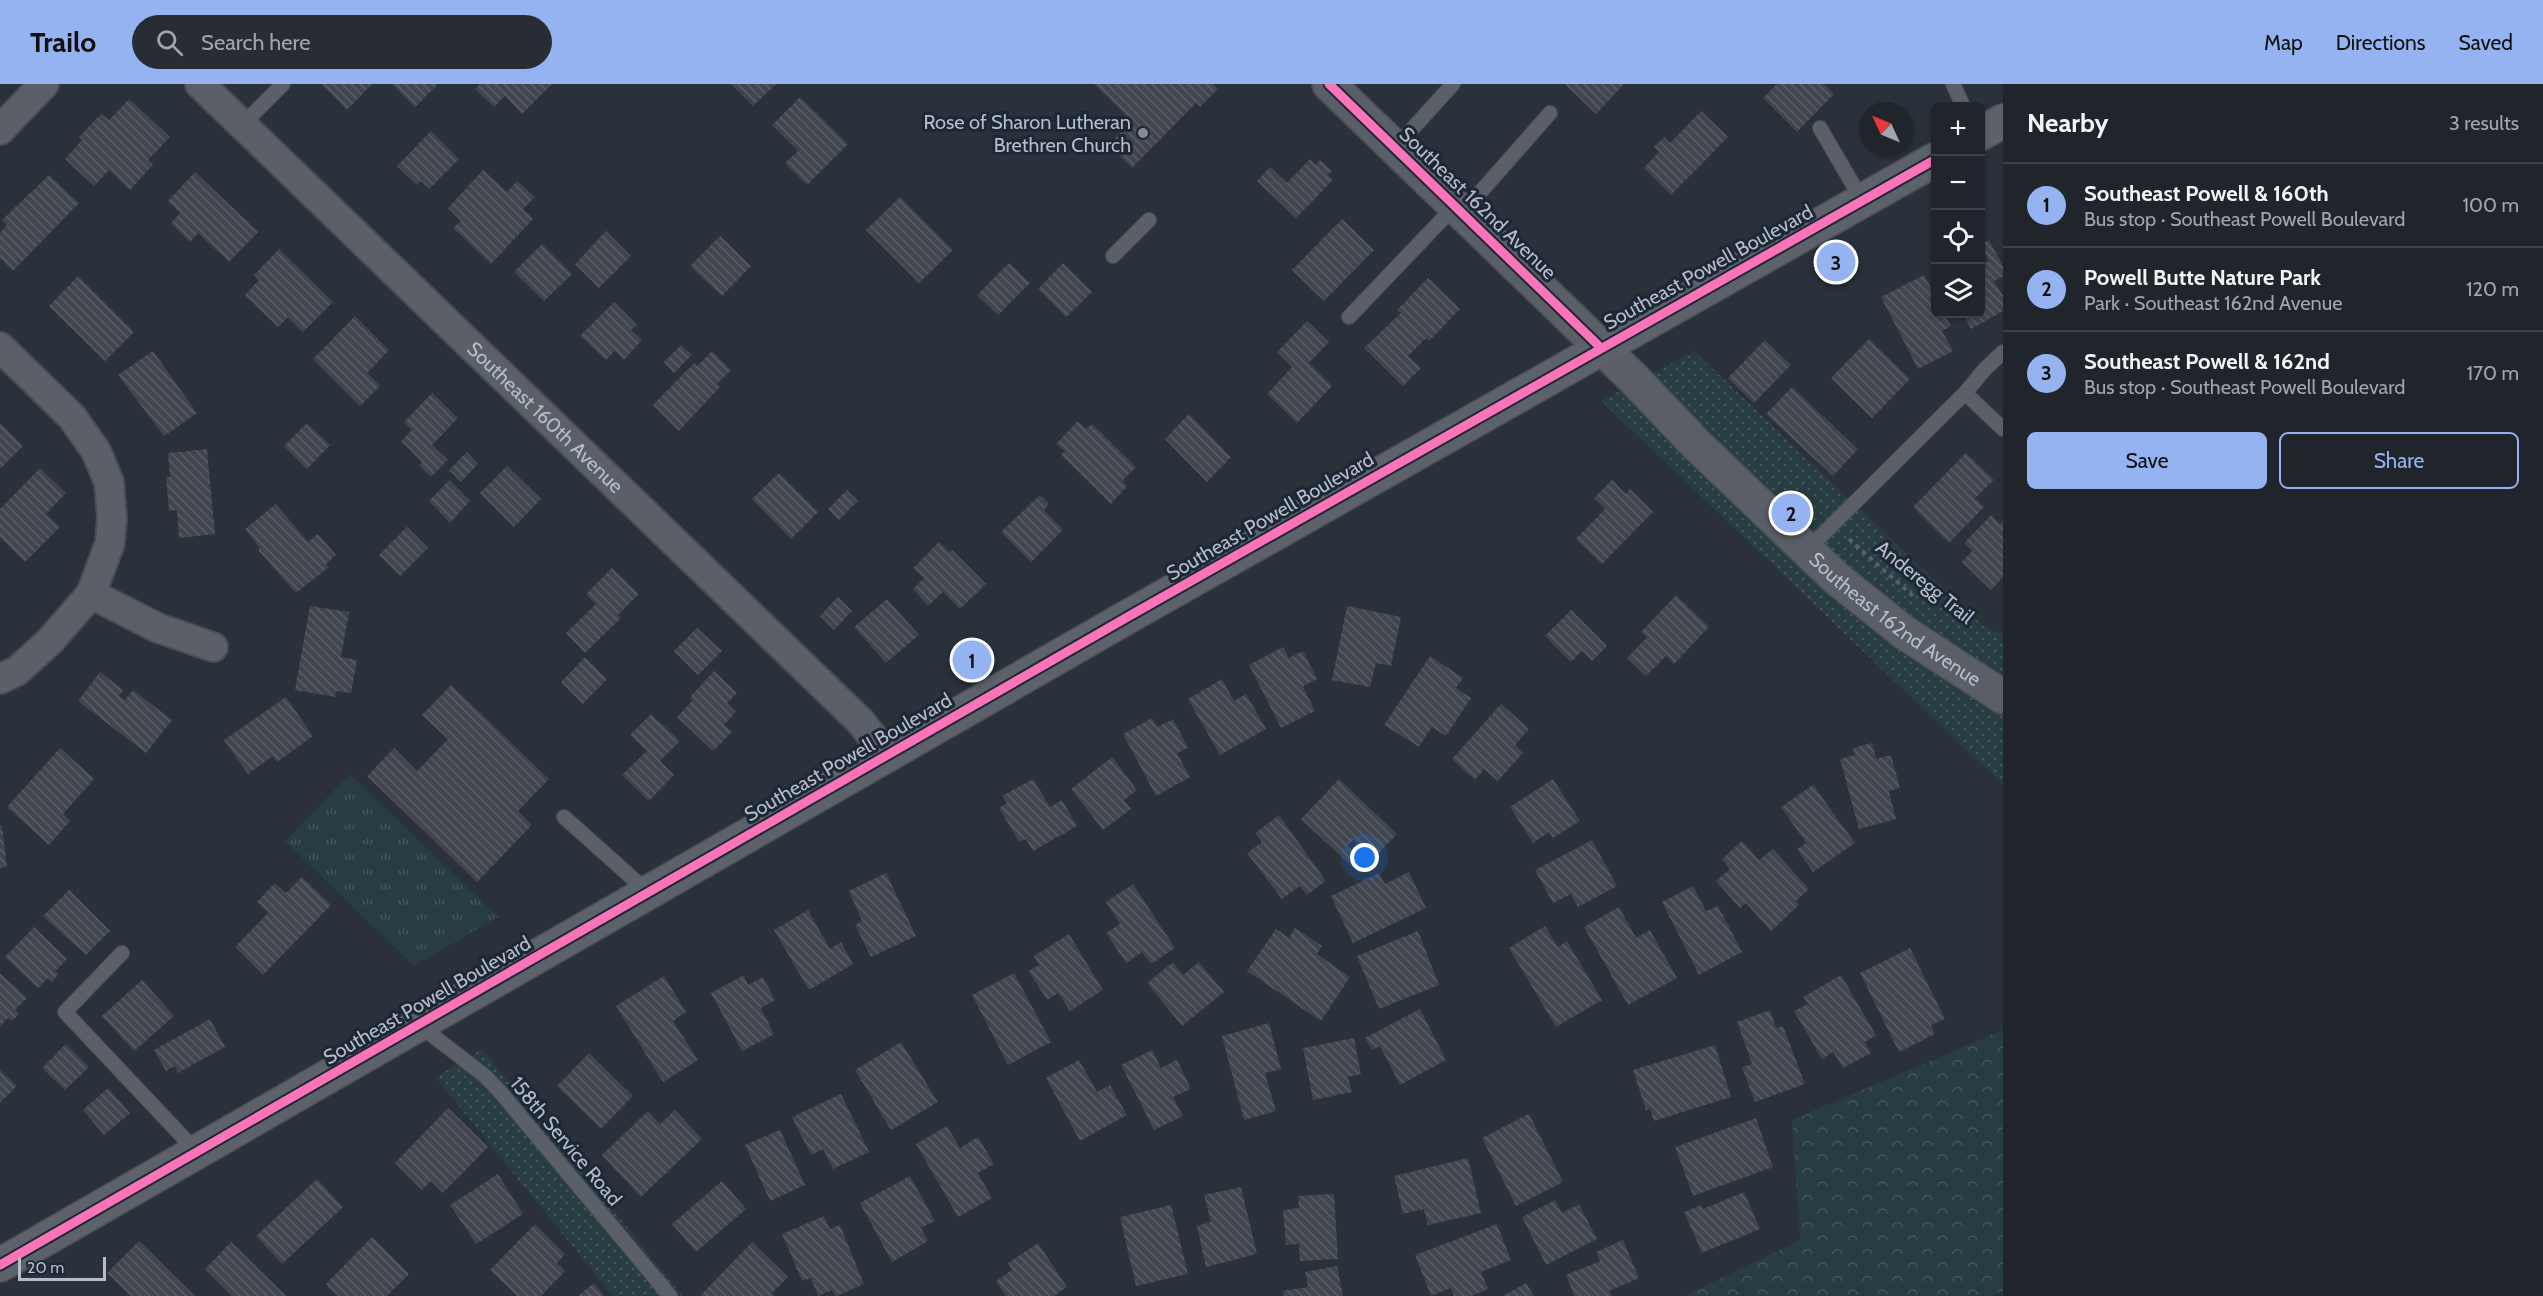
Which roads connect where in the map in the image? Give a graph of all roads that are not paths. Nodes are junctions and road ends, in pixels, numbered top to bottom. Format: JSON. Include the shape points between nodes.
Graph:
{"nodes":[{"id":1,"x":44,"y":84,"type":"edge"},
{"id":2,"x":200,"y":84,"type":"edge"},
{"id":3,"x":283,"y":84,"type":"edge"},
{"id":4,"x":1329,"y":84,"type":"edge"},
{"id":5,"x":1453,"y":84,"type":"edge"},
{"id":6,"x":1953,"y":84,"type":"edge"},
{"id":7,"x":1961,"y":102,"type":"edge"},
{"id":8,"x":1550,"y":112,"type":"dead end"},
{"id":9,"x":2003,"y":121,"type":"edge"},
{"id":10,"x":243,"y":125,"type":"junction"},
{"id":11,"x":1820,"y":128,"type":"dead end"},
{"id":12,"x":0,"y":130,"type":"edge"},
{"id":13,"x":1985,"y":131,"type":"edge"},
{"id":14,"x":1395,"y":147,"type":"junction"},
{"id":15,"x":1931,"y":161,"type":"edge"},
{"id":16,"x":1862,"y":200,"type":"junction"},
{"id":17,"x":1459,"y":210,"type":"junction"},
{"id":18,"x":1149,"y":220,"type":"dead end"},
{"id":19,"x":1113,"y":256,"type":"dead end"},
{"id":20,"x":1349,"y":316,"type":"dead end"},
{"id":21,"x":0,"y":347,"type":"edge"},
{"id":22,"x":1601,"y":348,"type":"junction"},
{"id":23,"x":2003,"y":352,"type":"edge"},
{"id":24,"x":1965,"y":393,"type":"junction"},
{"id":25,"x":2003,"y":429,"type":"edge"},
{"id":26,"x":1808,"y":550,"type":"junction"},
{"id":27,"x":91,"y":594,"type":"junction"},
{"id":28,"x":213,"y":647,"type":"dead end"},
{"id":29,"x":0,"y":679,"type":"edge"},
{"id":30,"x":2003,"y":697,"type":"edge"},
{"id":31,"x":887,"y":755,"type":"junction"},
{"id":32,"x":564,"y":817,"type":"dead end"},
{"id":33,"x":649,"y":893,"type":"junction"},
{"id":34,"x":122,"y":953,"type":"dead end"},
{"id":35,"x":419,"y":1025,"type":"junction"},
{"id":36,"x":197,"y":1152,"type":"junction"},
{"id":37,"x":0,"y":1265,"type":"edge"},
{"id":38,"x":670,"y":1296,"type":"edge"}],
"edges":[{"from":1,"to":12,"type":"street"},
{"from":2,"to":10,"type":"street","name":"Southeast 160th Avenue"},
{"from":3,"to":10,"type":"lane"},
{"from":4,"to":14,"type":"street","name":"Southeast 162nd Avenue"},
{"from":5,"to":14,"type":"lane"},
{"from":6,"to":7,"type":"lane"},
{"from":8,"to":17,"type":"lane"},
{"from":9,"to":13,"type":"main road"},
{"from":10,"to":31,"type":"street","name":"Southeast 160th Avenue","via":[[860,721]]},
{"from":11,"to":16,"type":"lane"},
{"from":14,"to":17,"type":"street","name":"Southeast 162nd Avenue"},
{"from":15,"to":16,"type":"main road","name":"Southeast Powell Boulevard"},
{"from":16,"to":22,"type":"main road","name":"Southeast Powell Boulevard"},
{"from":17,"to":20,"type":"lane"},
{"from":17,"to":22,"type":"street","name":"Southeast 162nd Avenue"},
{"from":18,"to":19,"type":"lane"},
{"from":21,"to":27,"type":"street","via":[[72,417],[96,451],[109,482],[110,543]]},
{"from":22,"to":26,"type":"street","name":"Southeast 162nd Avenue"},
{"from":22,"to":31,"type":"main road","name":"Southeast Powell Boulevard"},
{"from":23,"to":24,"type":"lane"},
{"from":24,"to":25,"type":"lane"},
{"from":24,"to":26,"type":"lane"},
{"from":26,"to":30,"type":"street","name":"Southeast 162nd Avenue","via":[[1837,579],[1905,633]]},
{"from":27,"to":28,"type":"street","via":[[158,628]]},
{"from":27,"to":29,"type":"street","via":[[50,641],[17,671]]},
{"from":31,"to":33,"type":"main road","name":"Southeast Powell Boulevard"},
{"from":32,"to":33,"type":"lane"},
{"from":33,"to":35,"type":"main road","name":"Southeast Powell Boulevard"},
{"from":34,"to":36,"type":"lane","via":[[64,1012]]},
{"from":35,"to":36,"type":"main road","name":"Southeast Powell Boulevard"},
{"from":35,"to":38,"type":"lane","name":"158th Service Road","via":[[502,1094]]},
{"from":36,"to":37,"type":"main road","name":"Southeast Powell Boulevard"}]}
